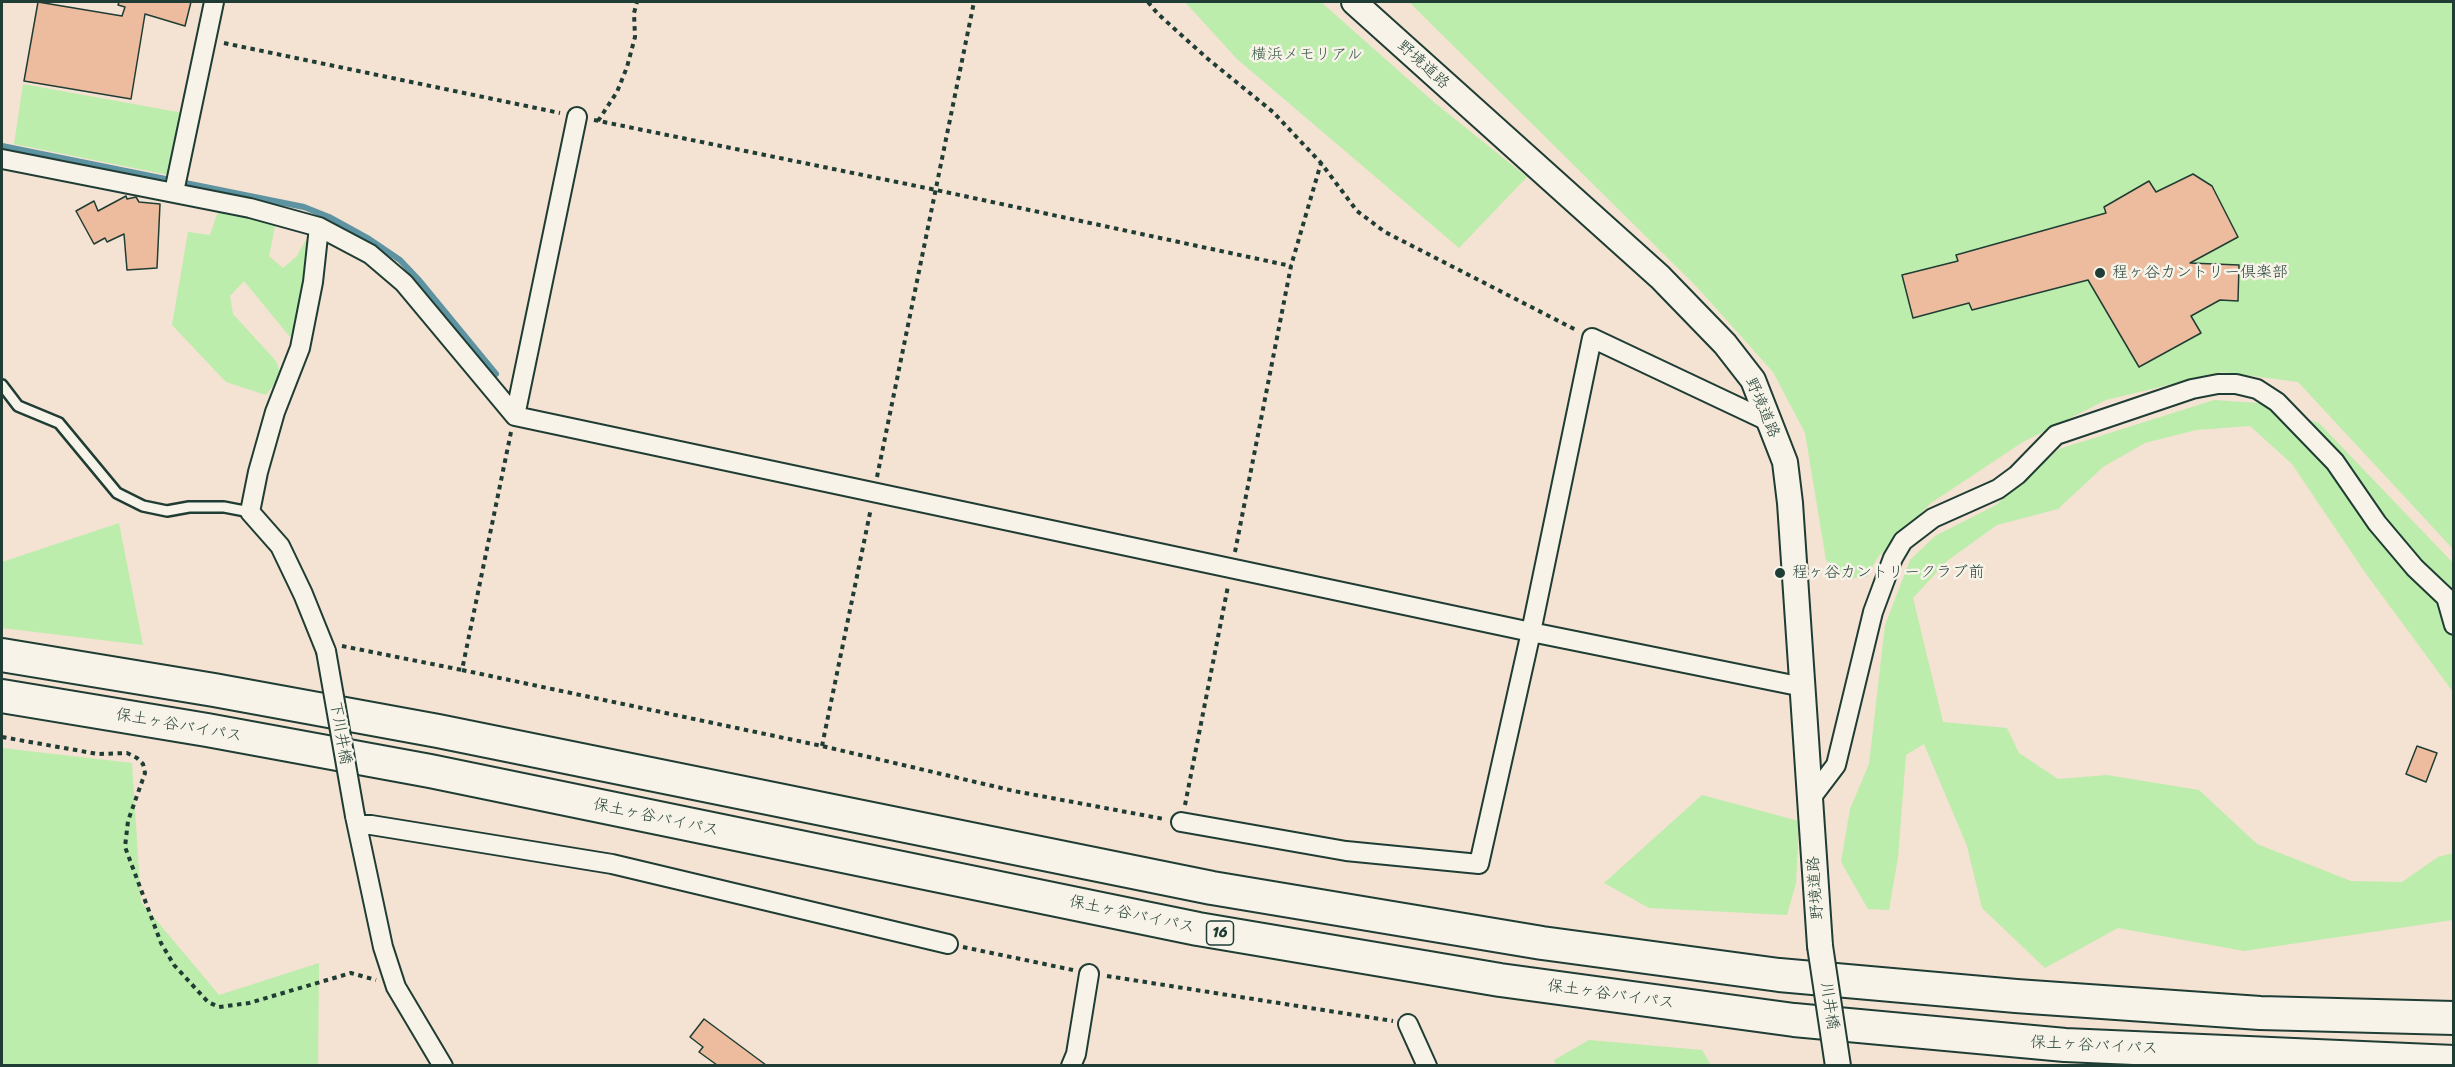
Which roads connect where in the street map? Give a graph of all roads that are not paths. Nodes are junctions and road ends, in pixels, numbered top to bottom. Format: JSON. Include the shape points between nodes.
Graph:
{"nodes":[{"id":1,"x":214,"y":2,"type":"edge"},
{"id":2,"x":1354,"y":2,"type":"edge"},
{"id":3,"x":577,"y":117,"type":"road end"},
{"id":4,"x":2,"y":159,"type":"edge"},
{"id":5,"x":174,"y":192,"type":"junction"},
{"id":6,"x":319,"y":227,"type":"junction"},
{"id":7,"x":2,"y":386,"type":"edge"},
{"id":8,"x":514,"y":416,"type":"junction"},
{"id":9,"x":1770,"y":422,"type":"junction"},
{"id":10,"x":250,"y":512,"type":"junction"},
{"id":11,"x":2450,"y":601,"type":"edge"},
{"id":12,"x":2454,"y":625,"type":"edge"},
{"id":13,"x":1531,"y":632,"type":"junction"},
{"id":14,"x":2,"y":655,"type":"edge"},
{"id":15,"x":1803,"y":687,"type":"junction"},
{"id":16,"x":2,"y":696,"type":"edge"},
{"id":17,"x":1811,"y":798,"type":"junction"},
{"id":18,"x":356,"y":820,"type":"junction"},
{"id":19,"x":1181,"y":822,"type":"road end"},
{"id":20,"x":948,"y":944,"type":"road end"},
{"id":21,"x":1820,"y":946,"type":"joint"},
{"id":22,"x":1089,"y":974,"type":"road end"},
{"id":23,"x":2454,"y":1018,"type":"edge"},
{"id":24,"x":1408,"y":1024,"type":"road end"},
{"id":25,"x":2454,"y":1062,"type":"edge"},
{"id":26,"x":442,"y":1065,"type":"edge"},
{"id":27,"x":1071,"y":1065,"type":"edge"},
{"id":28,"x":1427,"y":1065,"type":"edge"},
{"id":29,"x":1838,"y":1065,"type":"edge"}],
"edges":[{"from":1,"to":5,"type":"street"},
{"from":2,"to":9,"type":"street","name":"野境道路","via":[[1660,277],[1725,344],[1753,380]]},
{"from":3,"to":8,"type":"street"},
{"from":4,"to":5,"type":"street"},
{"from":5,"to":6,"type":"street"},
{"from":6,"to":8,"type":"street","via":[[370,254],[404,283]]},
{"from":6,"to":10,"type":"street","via":[[300,348],[275,412]]},
{"from":7,"to":10,"type":"lane","via":[[18,406],[59,423],[117,493],[143,506],[167,511],[224,507]]},
{"from":8,"to":13,"type":"street"},
{"from":9,"to":13,"type":"street","via":[[1592,338]]},
{"from":9,"to":15,"type":"street","name":"野境道路","via":[[1785,462]]},
{"from":10,"to":18,"type":"street","name":"下川井橋","bridge":true,"via":[[280,546],[325,647]]},
{"from":11,"to":12,"type":"street"},
{"from":11,"to":17,"type":"street","via":[[2415,568],[2377,523],[2335,462],[2277,402],[2257,389],[2236,384],[2182,393],[2056,435],[1998,489],[1933,518],[1903,541],[1873,612],[1836,765]]},
{"from":13,"to":15,"type":"street"},
{"from":13,"to":19,"type":"street","via":[[1479,864],[1346,851]]},
{"from":14,"to":23,"type":"highway","via":[[438,731],[1212,888],[1542,943],[1779,975],[2016,996],[2260,1013]]},
{"from":15,"to":17,"type":"street","name":"野境道路"},
{"from":16,"to":25,"type":"highway","name":"保土ヶ谷バイパス","number":"16","via":[[430,771],[1198,929],[1500,980],[1794,1020],[2066,1045]]},
{"from":17,"to":21,"type":"street","name":"野境道路"},
{"from":18,"to":20,"type":"street","via":[[612,864]]},
{"from":18,"to":26,"type":"street","name":"下川井橋","via":[[383,947],[396,987]]},
{"from":21,"to":29,"type":"street","name":"川井橋","bridge":true},
{"from":22,"to":27,"type":"street"},
{"from":24,"to":28,"type":"street"}]}
